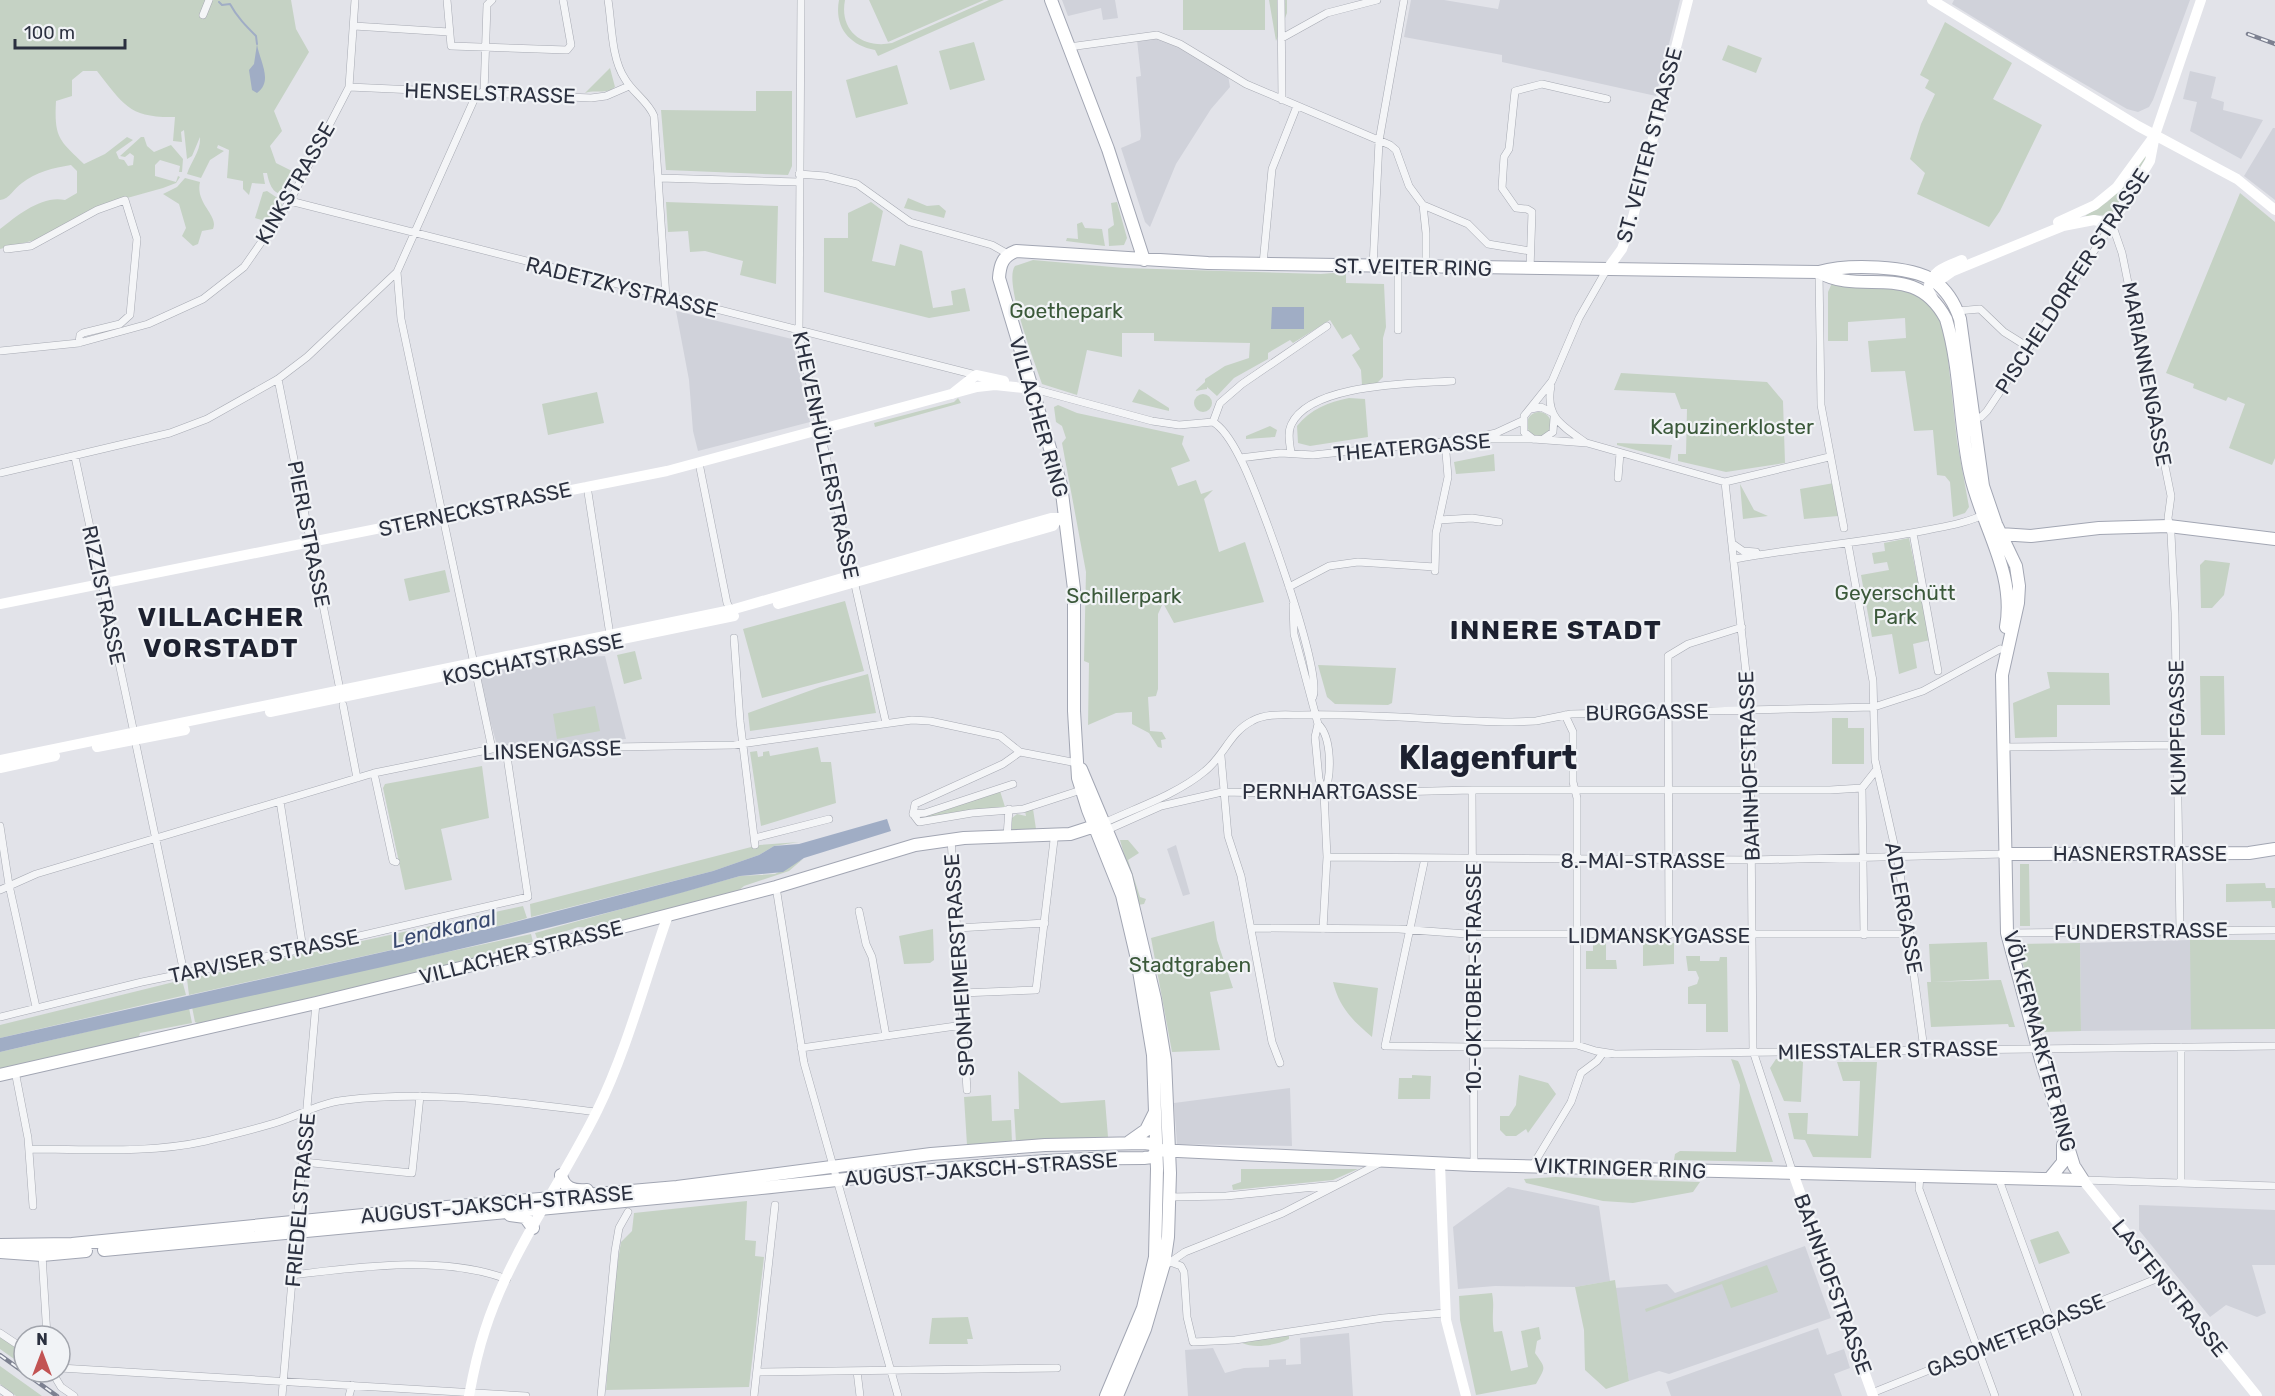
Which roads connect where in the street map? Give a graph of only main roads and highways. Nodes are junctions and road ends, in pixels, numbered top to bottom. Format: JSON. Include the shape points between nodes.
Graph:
{"nodes":[{"id":1,"x":1051,"y":0,"type":"edge"},
{"id":2,"x":1688,"y":0,"type":"edge"},
{"id":3,"x":1932,"y":0,"type":"edge"},
{"id":4,"x":2201,"y":0,"type":"edge"},
{"id":5,"x":2156,"y":135,"type":"junction"},
{"id":6,"x":2275,"y":210,"type":"edge"},
{"id":7,"x":1008,"y":254,"type":"joint"},
{"id":8,"x":1144,"y":260,"type":"junction"},
{"id":9,"x":1609,"y":267,"type":"junction"},
{"id":10,"x":1819,"y":272,"type":"junction"},
{"id":11,"x":1930,"y":286,"type":"junction"},
{"id":12,"x":976,"y":375,"type":"joint"},
{"id":13,"x":1034,"y":389,"type":"junction"},
{"id":14,"x":947,"y":398,"type":"junction"},
{"id":15,"x":1960,"y":407,"type":"junction"},
{"id":16,"x":1973,"y":418,"type":"junction"},
{"id":17,"x":1987,"y":513,"type":"junction"},
{"id":18,"x":1061,"y":519,"type":"junction"},
{"id":19,"x":2001,"y":534,"type":"junction"},
{"id":20,"x":2031,"y":536,"type":"junction"},
{"id":21,"x":2275,"y":539,"type":"edge"},
{"id":22,"x":2010,"y":554,"type":"junction"},
{"id":23,"x":2003,"y":571,"type":"junction"},
{"id":24,"x":853,"y":579,"type":"junction"},
{"id":25,"x":0,"y":604,"type":"edge"},
{"id":26,"x":670,"y":627,"type":"junction"},
{"id":27,"x":2004,"y":646,"type":"junction"},
{"id":28,"x":475,"y":667,"type":"junction"},
{"id":29,"x":134,"y":736,"type":"junction"},
{"id":30,"x":0,"y":760,"type":"edge"},
{"id":31,"x":1077,"y":763,"type":"junction"},
{"id":32,"x":0,"y":768,"type":"edge"},
{"id":33,"x":1101,"y":828,"type":"junction"},
{"id":34,"x":1041,"y":837,"type":"junction"},
{"id":35,"x":2272,"y":852,"type":"edge"},
{"id":36,"x":2004,"y":854,"type":"junction"},
{"id":37,"x":668,"y":915,"type":"junction"},
{"id":38,"x":0,"y":1075,"type":"edge"},
{"id":39,"x":1155,"y":1111,"type":"junction"},
{"id":40,"x":2062,"y":1125,"type":"junction"},
{"id":41,"x":1128,"y":1143,"type":"junction"},
{"id":42,"x":1163,"y":1150,"type":"junction"},
{"id":43,"x":1440,"y":1164,"type":"junction"},
{"id":44,"x":834,"y":1173,"type":"junction"},
{"id":45,"x":1793,"y":1173,"type":"junction"},
{"id":46,"x":561,"y":1175,"type":"junction"},
{"id":47,"x":2050,"y":1178,"type":"junction"},
{"id":48,"x":2083,"y":1180,"type":"junction"},
{"id":49,"x":605,"y":1194,"type":"junction"},
{"id":50,"x":545,"y":1204,"type":"junction"},
{"id":51,"x":501,"y":1212,"type":"junction"},
{"id":52,"x":297,"y":1228,"type":"junction"},
{"id":53,"x":533,"y":1228,"type":"junction"},
{"id":54,"x":0,"y":1245,"type":"edge"},
{"id":55,"x":0,"y":1252,"type":"edge"},
{"id":56,"x":1164,"y":1263,"type":"junction"},
{"id":57,"x":1872,"y":1394,"type":"edge"},
{"id":58,"x":470,"y":1395,"type":"edge"},
{"id":59,"x":1106,"y":1396,"type":"edge"},
{"id":60,"x":1117,"y":1396,"type":"edge"},
{"id":61,"x":1466,"y":1396,"type":"edge"},
{"id":62,"x":2257,"y":1396,"type":"edge"}],
"edges":[{"from":1,"to":8,"type":"main road","via":[[1115,170]]},
{"from":2,"to":9,"type":"main road","name":"ST. VEITER STRASSE","via":[[1633,217],[1622,249]]},
{"from":3,"to":5,"type":"main road"},
{"from":4,"to":5,"type":"main road","name":"PISCHELDORFER STRASSE"},
{"from":5,"to":6,"type":"main road","via":[[2236,178]]},
{"from":5,"to":11,"type":"main road","name":"PISCHELDORFER STRASSE","via":[[2127,176],[2095,205],[1940,268]]},
{"from":5,"to":11,"type":"main road","name":"PISCHELDORFER STRASSE","via":[[2150,160],[2112,224],[2094,220],[2063,226],[1953,271]]},
{"from":7,"to":8,"type":"main road","name":"ST. VEITER RING","via":[[1035,250]]},
{"from":7,"to":13,"type":"main road","name":"VILLACHER RING","via":[[1000,269],[1002,290]]},
{"from":8,"to":9,"type":"main road","name":"ST. VEITER RING","via":[[1426,268]]},
{"from":9,"to":10,"type":"main road","name":"ST. VEITER RING"},
{"from":10,"to":11,"type":"main road","name":"ST. VEITER RING","via":[[1830,278]]},
{"from":10,"to":11,"type":"main road","name":"ST. VEITER RING","via":[[1834,268],[1891,269]]},
{"from":11,"to":15,"type":"main road","via":[[1951,333]]},
{"from":11,"to":16,"type":"main road","via":[[1947,294],[1957,310],[1963,330]]},
{"from":12,"to":13,"type":"main road","name":"RADETZKYSTRASSE"},
{"from":12,"to":14,"type":"main road","name":"STERNECKSTRASSE"},
{"from":13,"to":14,"type":"main road","name":"STERNECKSTRASSE","via":[[995,385]]},
{"from":13,"to":18,"type":"main road","name":"VILLACHER RING","via":[[1058,475]]},
{"from":14,"to":25,"type":"main road","name":"STERNECKSTRASSE","via":[[699,463]]},
{"from":15,"to":16,"type":"main road"},
{"from":15,"to":17,"type":"main road","via":[[1970,475]]},
{"from":16,"to":17,"type":"main road"},
{"from":17,"to":19,"type":"main road"},
{"from":17,"to":23,"type":"main road"},
{"from":18,"to":24,"type":"main road","name":"KOSCHATSTRASSE","via":[[1053,526]]},
{"from":18,"to":31,"type":"main road","name":"VILLACHER RING","via":[[1074,589]]},
{"from":19,"to":20,"type":"main road"},
{"from":19,"to":22,"type":"main road"},
{"from":20,"to":21,"type":"main road","via":[[2169,526]]},
{"from":20,"to":22,"type":"main road"},
{"from":22,"to":23,"type":"main road"},
{"from":22,"to":27,"type":"main road","via":[[2019,579],[2019,593]]},
{"from":23,"to":27,"type":"main road","via":[[2008,608]]},
{"from":24,"to":26,"type":"main road","name":"KOSCHATSTRASSE"},
{"from":24,"to":26,"type":"main road","name":"KOSCHATSTRASSE","via":[[729,606]]},
{"from":26,"to":28,"type":"main road","name":"KOSCHATSTRASSE"},
{"from":26,"to":28,"type":"main road","name":"KOSCHATSTRASSE","via":[[610,635]]},
{"from":27,"to":36,"type":"main road","name":"VÖLKERMARKTER RING","via":[[1995,677],[2004,747]]},
{"from":28,"to":29,"type":"main road","name":"KOSCHATSTRASSE"},
{"from":28,"to":29,"type":"main road","name":"KOSCHATSTRASSE","via":[[340,690]]},
{"from":29,"to":30,"type":"main road","name":"KOSCHATSTRASSE"},
{"from":29,"to":32,"type":"main road","name":"KOSCHATSTRASSE"},
{"from":31,"to":33,"type":"main road","name":"VILLACHER RING","via":[[1086,777]]},
{"from":31,"to":33,"type":"main road","name":"VILLACHER RING","via":[[1081,790]]},
{"from":33,"to":34,"type":"main road","name":"VILLACHER STRASSE"},
{"from":33,"to":34,"type":"main road","name":"VILLACHER STRASSE","via":[[1073,840]]},
{"from":33,"to":39,"type":"main road","name":"VILLACHER RING","via":[[1137,959],[1151,1032]]},
{"from":33,"to":42,"type":"main road","name":"VILLACHER RING","via":[[1126,876],[1155,999],[1165,1060]]},
{"from":34,"to":37,"type":"main road","name":"VILLACHER STRASSE","via":[[951,839],[915,845]]},
{"from":35,"to":36,"type":"main road","name":"HASNERSTRASSE"},
{"from":36,"to":40,"type":"main road","name":"VÖLKERMARKTER RING","via":[[2007,933]]},
{"from":37,"to":38,"type":"main road","name":"VILLACHER STRASSE","via":[[316,1003]]},
{"from":37,"to":46,"type":"main road","via":[[597,1112]]},
{"from":39,"to":41,"type":"main road","via":[[1146,1130]]},
{"from":39,"to":42,"type":"main road","name":"VILLACHER RING"},
{"from":40,"to":47,"type":"main road","via":[[2064,1159]]},
{"from":40,"to":48,"type":"main road","name":"VÖLKERMARKTER RING","via":[[2074,1166]]},
{"from":41,"to":42,"type":"main road","name":"AUGUST-JAKSCH-STRASSE","via":[[1152,1144]]},
{"from":41,"to":44,"type":"main road","name":"AUGUST-JAKSCH-STRASSE","via":[[1018,1147]]},
{"from":42,"to":43,"type":"main road","name":"VIKTRINGER RING"},
{"from":42,"to":44,"type":"main road","name":"AUGUST-JAKSCH-STRASSE","via":[[1144,1158]]},
{"from":42,"to":56,"type":"main road","via":[[1170,1197]]},
{"from":42,"to":56,"type":"main road","via":[[1157,1229]]},
{"from":43,"to":45,"type":"main road","name":"VIKTRINGER RING"},
{"from":43,"to":61,"type":"main road","via":[[1445,1313]]},
{"from":44,"to":49,"type":"main road","name":"AUGUST-JAKSCH-STRASSE"},
{"from":44,"to":50,"type":"main road","name":"AUGUST-JAKSCH-STRASSE"},
{"from":45,"to":47,"type":"main road","name":"VIKTRINGER RING"},
{"from":45,"to":57,"type":"main road","name":"BAHNHOFSTRASSE"},
{"from":46,"to":49,"type":"main road","via":[[572,1190]]},
{"from":46,"to":50,"type":"main road"},
{"from":47,"to":48,"type":"main road","name":"VIKTRINGER RING"},
{"from":48,"to":62,"type":"main road","name":"LASTENSTRASSE"},
{"from":49,"to":50,"type":"main road","name":"AUGUST-JAKSCH-STRASSE"},
{"from":50,"to":51,"type":"main road","name":"AUGUST-JAKSCH-STRASSE"},
{"from":50,"to":52,"type":"main road","name":"AUGUST-JAKSCH-STRASSE"},
{"from":50,"to":53,"type":"main road"},
{"from":51,"to":52,"type":"main road","name":"AUGUST-JAKSCH-STRASSE"},
{"from":51,"to":53,"type":"main road","via":[[525,1217]]},
{"from":52,"to":54,"type":"main road","name":"AUGUST-JAKSCH-STRASSE","via":[[72,1244]]},
{"from":52,"to":55,"type":"main road","name":"AUGUST-JAKSCH-STRASSE","via":[[42,1255]]},
{"from":53,"to":58,"type":"main road","via":[[485,1329]]},
{"from":56,"to":59,"type":"main road"},
{"from":56,"to":60,"type":"main road","via":[[1142,1337]]}]}
